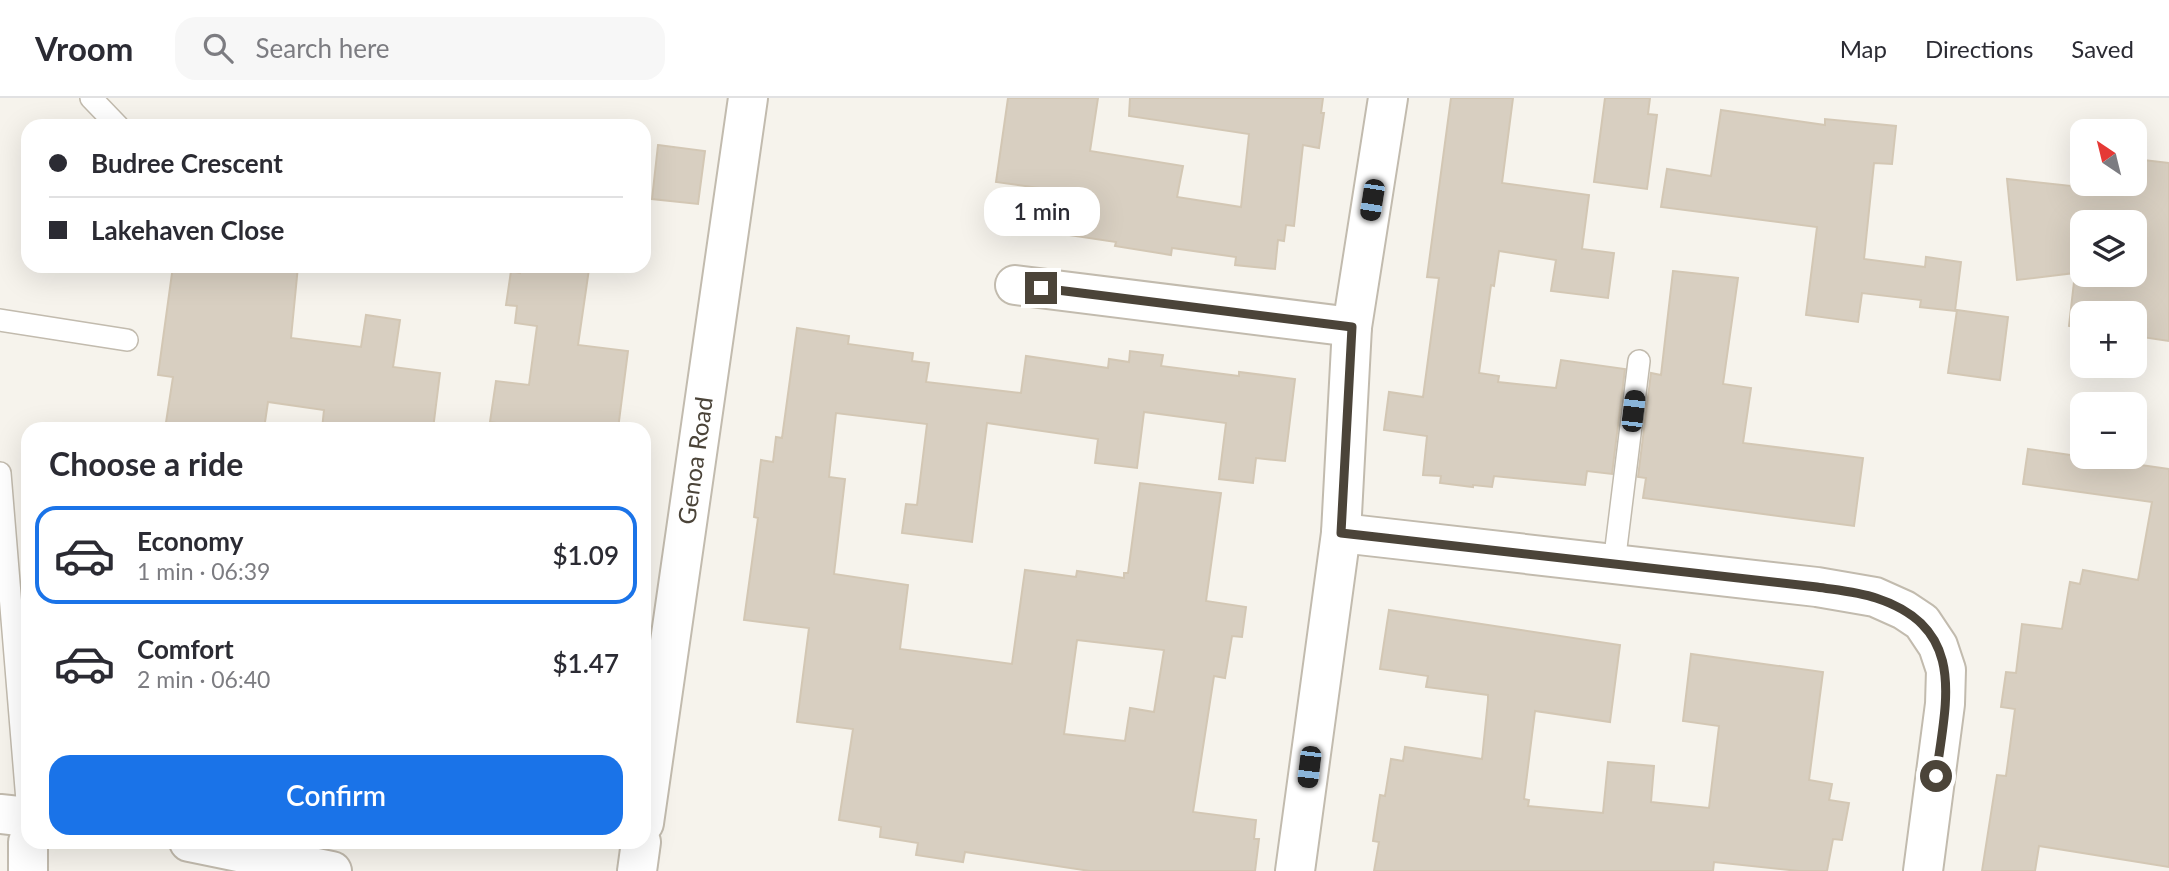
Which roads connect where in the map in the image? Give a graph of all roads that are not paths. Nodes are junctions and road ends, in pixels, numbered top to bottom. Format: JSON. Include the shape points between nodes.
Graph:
{"nodes":[{"id":1,"x":91,"y":98,"type":"edge"},
{"id":2,"x":748,"y":98,"type":"edge"},
{"id":3,"x":1388,"y":98,"type":"edge"},
{"id":4,"x":111,"y":119,"type":"edge"},
{"id":5,"x":1014,"y":285,"type":"dead end"},
{"id":6,"x":0,"y":320,"type":"edge"},
{"id":7,"x":1352,"y":327,"type":"junction"},
{"id":8,"x":127,"y":340,"type":"dead end"},
{"id":9,"x":1639,"y":361,"type":"dead end"},
{"id":10,"x":0,"y":473,"type":"edge"},
{"id":11,"x":1341,"y":533,"type":"junction"},
{"id":12,"x":1614,"y":564,"type":"junction"},
{"id":13,"x":21,"y":730,"type":"edge"},
{"id":14,"x":651,"y":774,"type":"edge"},
{"id":15,"x":0,"y":814,"type":"edge"},
{"id":16,"x":21,"y":815,"type":"edge"},
{"id":17,"x":28,"y":849,"type":"edge"},
{"id":18,"x":231,"y":849,"type":"edge"},
{"id":19,"x":640,"y":849,"type":"edge"},
{"id":20,"x":28,"y":871,"type":"edge"},
{"id":21,"x":332,"y":871,"type":"edge"},
{"id":22,"x":637,"y":871,"type":"edge"},
{"id":23,"x":1296,"y":871,"type":"edge"},
{"id":24,"x":1923,"y":871,"type":"edge"}],
"edges":[{"from":1,"to":4,"type":"lane"},
{"from":2,"to":14,"type":"street","name":"Genoa Road"},
{"from":3,"to":7,"type":"street"},
{"from":5,"to":7,"type":"street"},
{"from":6,"to":8,"type":"lane"},
{"from":7,"to":11,"type":"street"},
{"from":9,"to":12,"type":"lane"},
{"from":10,"to":13,"type":"lane"},
{"from":11,"to":12,"type":"street"},
{"from":11,"to":23,"type":"street"},
{"from":12,"to":24,"type":"street","via":[[1875,597],[1922,622],[1938,646],[1946,670]]},
{"from":15,"to":16,"type":"street"},
{"from":17,"to":20,"type":"street"},
{"from":18,"to":21,"type":"street"},
{"from":19,"to":22,"type":"street"}]}
